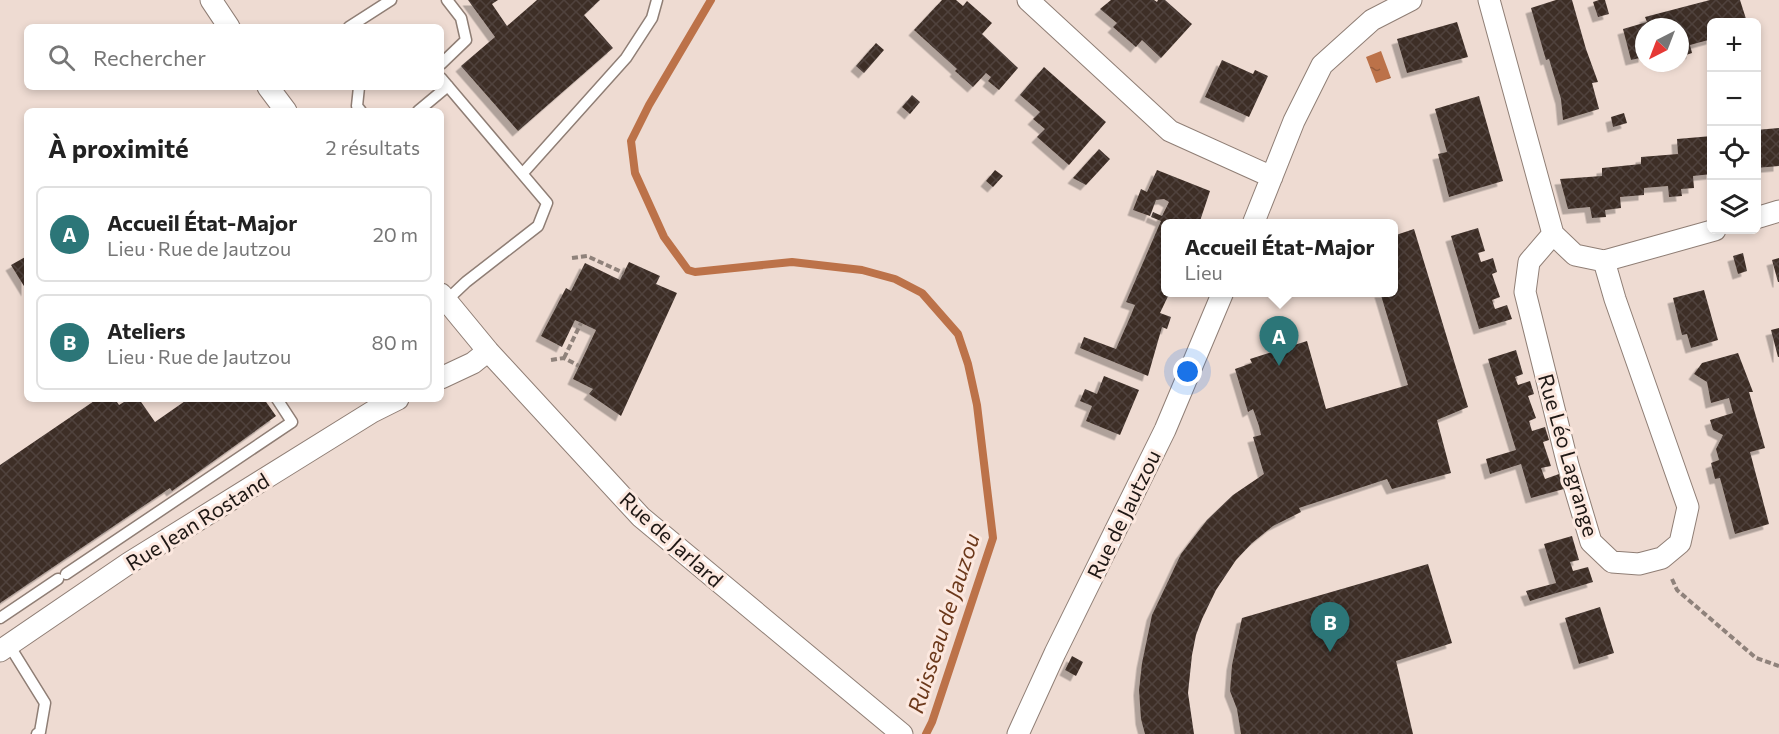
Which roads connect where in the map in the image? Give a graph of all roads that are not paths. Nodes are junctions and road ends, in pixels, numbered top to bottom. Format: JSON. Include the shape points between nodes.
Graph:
{"nodes":[{"id":1,"x":212,"y":0,"type":"edge"},
{"id":2,"x":391,"y":0,"type":"edge"},
{"id":3,"x":447,"y":0,"type":"edge"},
{"id":4,"x":657,"y":0,"type":"edge"},
{"id":5,"x":1028,"y":0,"type":"edge"},
{"id":6,"x":1411,"y":0,"type":"edge"},
{"id":7,"x":1489,"y":0,"type":"edge"},
{"id":8,"x":227,"y":24,"type":"edge"},
{"id":9,"x":354,"y":24,"type":"edge"},
{"id":10,"x":444,"y":61,"type":"edge"},
{"id":11,"x":445,"y":82,"type":"edge"},
{"id":12,"x":270,"y":90,"type":"edge"},
{"id":13,"x":359,"y":90,"type":"edge"},
{"id":14,"x":438,"y":90,"type":"edge"},
{"id":15,"x":284,"y":108,"type":"edge"},
{"id":16,"x":359,"y":108,"type":"edge"},
{"id":17,"x":421,"y":108,"type":"edge"},
{"id":18,"x":523,"y":173,"type":"junction"},
{"id":19,"x":1272,"y":177,"type":"junction"},
{"id":20,"x":1779,"y":211,"type":"edge"},
{"id":21,"x":1761,"y":216,"type":"edge"},
{"id":22,"x":1255,"y":219,"type":"edge"},
{"id":23,"x":1707,"y":232,"type":"edge"},
{"id":24,"x":1553,"y":234,"type":"junction"},
{"id":25,"x":1604,"y":261,"type":"junction"},
{"id":26,"x":444,"y":297,"type":"edge"},
{"id":27,"x":1221,"y":297,"type":"edge"},
{"id":28,"x":488,"y":351,"type":"junction"},
{"id":29,"x":444,"y":377,"type":"edge"},
{"id":30,"x":279,"y":402,"type":"edge"},
{"id":31,"x":392,"y":402,"type":"edge"},
{"id":32,"x":0,"y":618,"type":"edge"},
{"id":33,"x":5,"y":648,"type":"edge"},
{"id":34,"x":898,"y":730,"type":"edge"},
{"id":35,"x":37,"y":734,"type":"edge"},
{"id":36,"x":1018,"y":734,"type":"edge"}],
"edges":[{"from":1,"to":8,"type":"street"},
{"from":2,"to":9,"type":"lane"},
{"from":3,"to":10,"type":"lane","via":[[460,18],[466,40]]},
{"from":4,"to":18,"type":"lane","via":[[652,18],[626,58]]},
{"from":5,"to":19,"type":"street","via":[[1170,131]]},
{"from":6,"to":19,"type":"street","via":[[1372,20],[1323,65],[1294,121]]},
{"from":7,"to":24,"type":"street"},
{"from":11,"to":18,"type":"lane"},
{"from":12,"to":15,"type":"street"},
{"from":13,"to":16,"type":"lane"},
{"from":14,"to":17,"type":"lane"},
{"from":18,"to":26,"type":"lane","via":[[547,204],[538,226]]},
{"from":19,"to":22,"type":"street"},
{"from":20,"to":21,"type":"street"},
{"from":23,"to":25,"type":"street"},
{"from":24,"to":25,"type":"street","via":[[1575,255]]},
{"from":24,"to":25,"type":"street","name":"Rue Léo Lagrange","via":[[1529,262],[1525,292],[1568,465],[1591,542],[1612,562],[1639,564],[1662,558],[1680,543],[1688,507]]},
{"from":26,"to":28,"type":"street","name":"Rue de Jarlard"},
{"from":27,"to":36,"type":"street","name":"Rue de Jautzou","via":[[1165,430]]},
{"from":28,"to":29,"type":"street"},
{"from":28,"to":34,"type":"street","name":"Rue de Jarlard","via":[[641,517]]},
{"from":30,"to":32,"type":"lane","via":[[292,422]]},
{"from":31,"to":33,"type":"street","name":"Rue Jean Rostand","via":[[129,563]]},
{"from":33,"to":35,"type":"lane","via":[[45,703]]}]}
